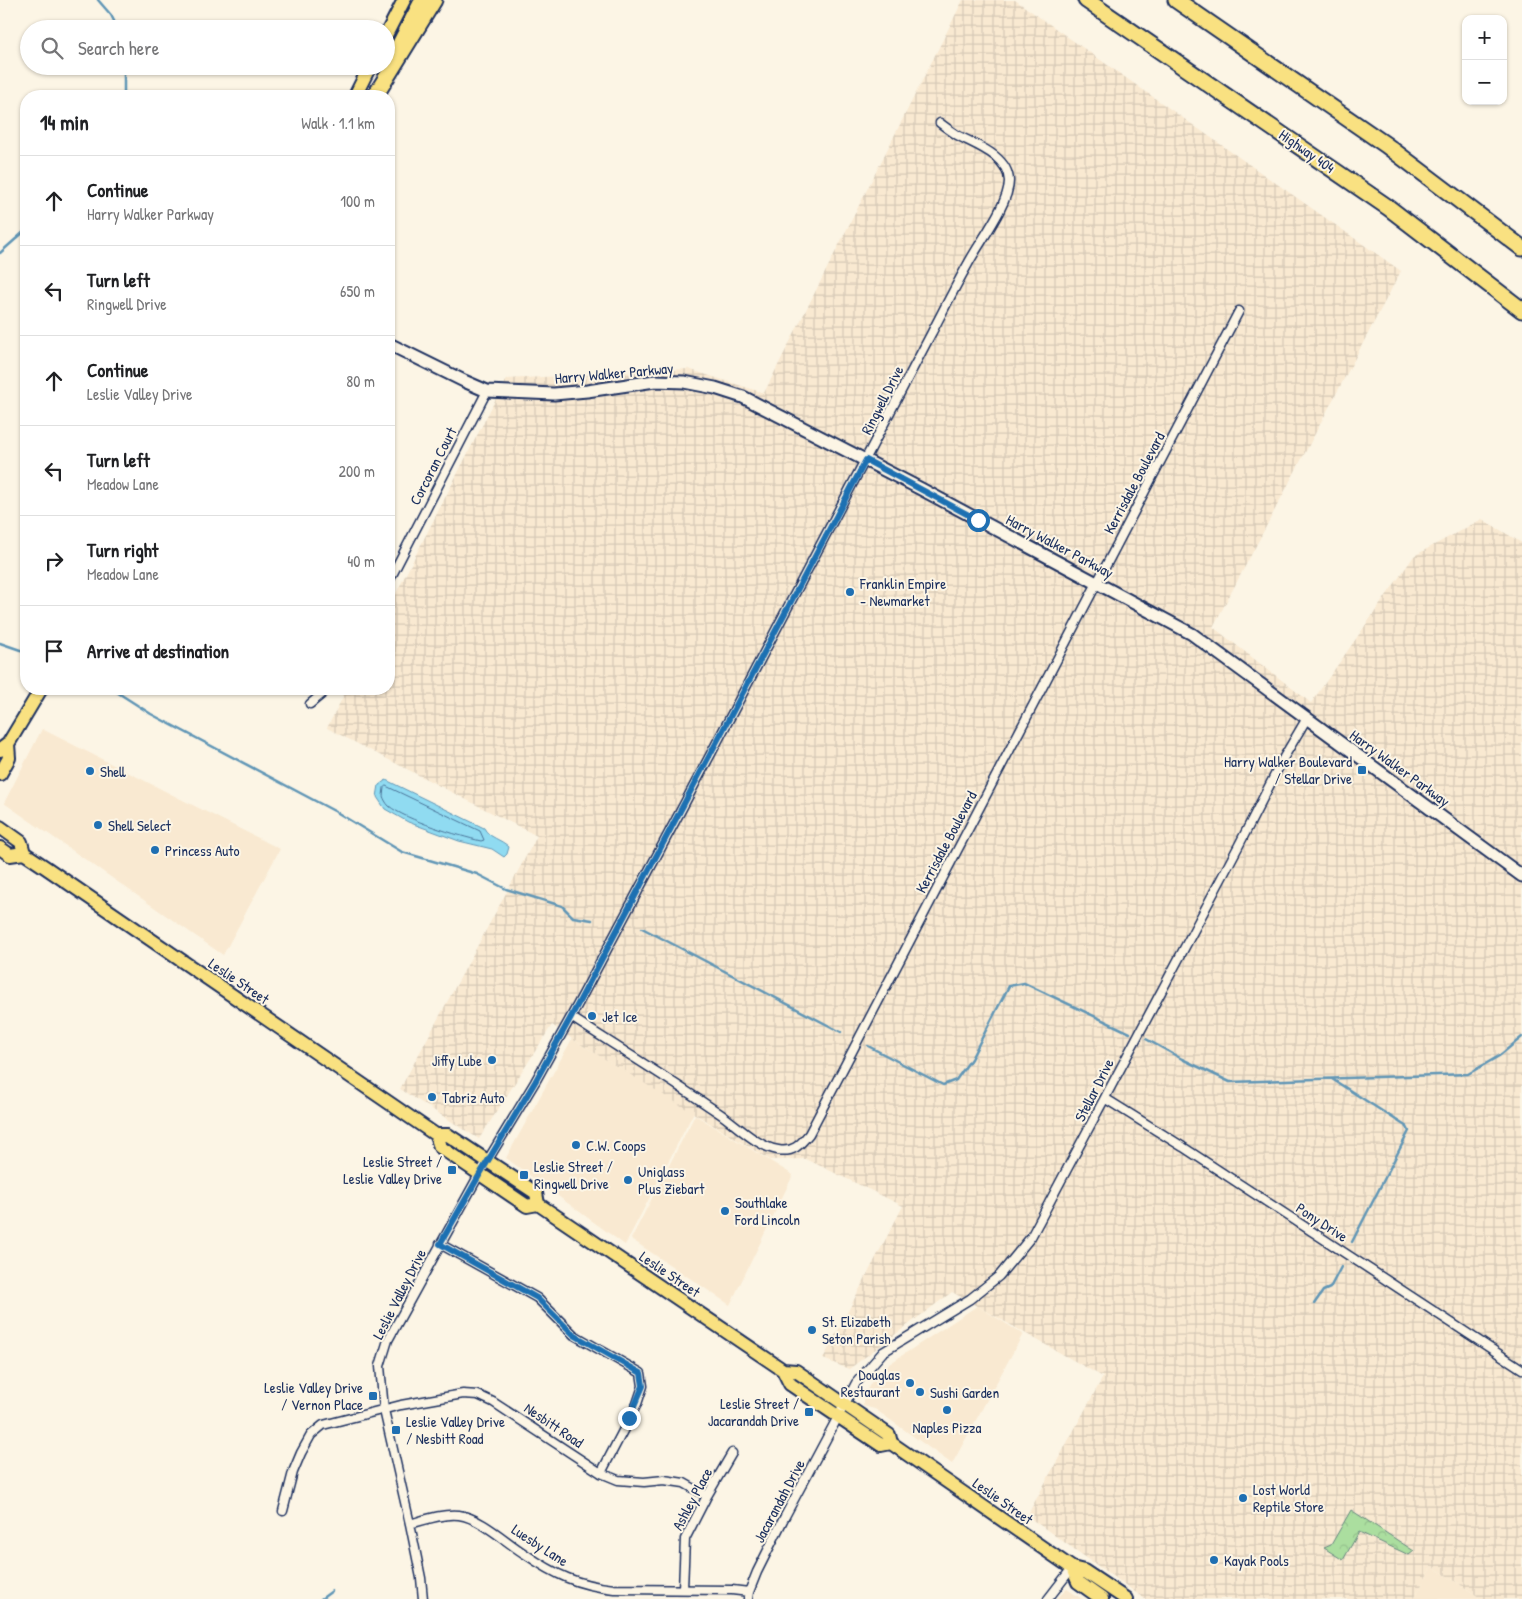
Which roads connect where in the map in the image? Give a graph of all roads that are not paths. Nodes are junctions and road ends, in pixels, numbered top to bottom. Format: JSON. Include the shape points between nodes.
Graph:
{"nodes":[{"id":1,"x":404,"y":0,"type":"edge"},
{"id":2,"x":421,"y":0,"type":"edge"},
{"id":3,"x":434,"y":0,"type":"edge"},
{"id":4,"x":1086,"y":0,"type":"edge"},
{"id":5,"x":1176,"y":0,"type":"edge"},
{"id":6,"x":394,"y":20,"type":"edge"},
{"id":7,"x":395,"y":52,"type":"edge"},
{"id":8,"x":395,"y":61,"type":"edge"},
{"id":9,"x":365,"y":75,"type":"edge"},
{"id":10,"x":384,"y":75,"type":"edge"},
{"id":11,"x":386,"y":75,"type":"edge"},
{"id":12,"x":357,"y":90,"type":"edge"},
{"id":13,"x":376,"y":90,"type":"edge"},
{"id":14,"x":377,"y":90,"type":"edge"},
{"id":15,"x":940,"y":122,"type":"dead end"},
{"id":16,"x":1522,"y":248,"type":"edge"},
{"id":17,"x":1522,"y":310,"type":"edge"},
{"id":18,"x":1239,"y":311,"type":"dead end"},
{"id":19,"x":395,"y":347,"type":"edge"},
{"id":20,"x":487,"y":391,"type":"junction"},
{"id":21,"x":866,"y":460,"type":"junction"},
{"id":22,"x":395,"y":569,"type":"edge"},
{"id":23,"x":1097,"y":582,"type":"junction"},
{"id":24,"x":37,"y":695,"type":"edge"},
{"id":25,"x":321,"y":695,"type":"edge"},
{"id":26,"x":310,"y":704,"type":"dead end"},
{"id":27,"x":1307,"y":718,"type":"junction"},
{"id":28,"x":4,"y":747,"type":"edge"},
{"id":29,"x":0,"y":774,"type":"edge"},
{"id":30,"x":0,"y":827,"type":"edge"},
{"id":31,"x":0,"y":848,"type":"edge"},
{"id":32,"x":24,"y":853,"type":"junction"},
{"id":33,"x":1522,"y":876,"type":"edge"},
{"id":34,"x":571,"y":1017,"type":"junction"},
{"id":35,"x":1106,"y":1099,"type":"junction"},
{"id":36,"x":436,"y":1135,"type":"junction"},
{"id":37,"x":488,"y":1161,"type":"junction"},
{"id":38,"x":480,"y":1174,"type":"junction"},
{"id":39,"x":538,"y":1204,"type":"junction"},
{"id":40,"x":440,"y":1244,"type":"junction"},
{"id":41,"x":1522,"y":1369,"type":"edge"},
{"id":42,"x":783,"y":1370,"type":"junction"},
{"id":43,"x":845,"y":1404,"type":"junction"},
{"id":44,"x":384,"y":1410,"type":"junction"},
{"id":45,"x":838,"y":1417,"type":"junction"},
{"id":46,"x":891,"y":1444,"type":"junction"},
{"id":47,"x":732,"y":1453,"type":"dead end"},
{"id":48,"x":601,"y":1474,"type":"junction"},
{"id":49,"x":707,"y":1496,"type":"junction"},
{"id":50,"x":283,"y":1511,"type":"dead end"},
{"id":51,"x":410,"y":1524,"type":"junction"},
{"id":52,"x":1072,"y":1568,"type":"junction"},
{"id":53,"x":614,"y":1589,"type":"junction"},
{"id":54,"x":683,"y":1589,"type":"junction"},
{"id":55,"x":749,"y":1595,"type":"edge"},
{"id":56,"x":423,"y":1599,"type":"edge"},
{"id":57,"x":614,"y":1599,"type":"edge"},
{"id":58,"x":1048,"y":1599,"type":"edge"},
{"id":59,"x":1102,"y":1599,"type":"edge"},
{"id":60,"x":1126,"y":1599,"type":"edge"}],
"edges":[{"from":1,"to":6,"type":"main road"},
{"from":2,"to":7,"type":"main road"},
{"from":3,"to":8,"type":"highway"},
{"from":4,"to":17,"type":"highway","name":"Highway 404","via":[[1389,208]]},
{"from":5,"to":16,"type":"highway","via":[[1386,145]]},
{"from":9,"to":12,"type":"main road"},
{"from":10,"to":13,"type":"main road"},
{"from":11,"to":14,"type":"highway"},
{"from":15,"to":21,"type":"street","name":"Ringwell Drive","via":[[998,158],[1006,168],[1008,190]]},
{"from":18,"to":23,"type":"street","name":"Kerrisdale Boulevard"},
{"from":19,"to":20,"type":"street","name":"Harry Walker Parkway"},
{"from":20,"to":21,"type":"street","name":"Harry Walker Parkway","via":[[554,394],[655,381],[684,382],[743,398]]},
{"from":20,"to":22,"type":"street","name":"Corcoran Court"},
{"from":21,"to":23,"type":"street","name":"Harry Walker Parkway"},
{"from":21,"to":34,"type":"street","name":"Ringwell Drive"},
{"from":23,"to":27,"type":"street","name":"Harry Walker Parkway","via":[[1192,634]]},
{"from":23,"to":34,"type":"street","name":"Kerrisdale Boulevard","via":[[809,1134],[795,1149],[777,1150],[764,1145]]},
{"from":24,"to":28,"type":"main road"},
{"from":25,"to":26,"type":"street"},
{"from":27,"to":33,"type":"street","name":"Harry Walker Parkway"},
{"from":27,"to":35,"type":"street","name":"Stellar Drive"},
{"from":28,"to":29,"type":"main road","via":[[9,758]]},
{"from":30,"to":32,"type":"main road","name":"Leslie Street","via":[[21,842]]},
{"from":31,"to":32,"type":"main road","name":"Leslie Street","via":[[10,855]]},
{"from":32,"to":36,"type":"main road","name":"Leslie Street"},
{"from":34,"to":37,"type":"street","name":"Ringwell Drive"},
{"from":35,"to":41,"type":"street","name":"Pony Drive"},
{"from":35,"to":43,"type":"street","name":"Stellar Drive","via":[[1041,1221],[1017,1256],[974,1296],[883,1352],[856,1383]]},
{"from":36,"to":37,"type":"main road","name":"Leslie Street","via":[[448,1136]]},
{"from":36,"to":38,"type":"main road","name":"Leslie Street","via":[[440,1147]]},
{"from":37,"to":38,"type":"street","name":"Leslie Valley Drive"},
{"from":37,"to":39,"type":"main road","name":"Leslie Street","via":[[536,1193]]},
{"from":38,"to":39,"type":"main road","name":"Leslie Street","via":[[528,1206]]},
{"from":38,"to":40,"type":"street","name":"Leslie Valley Drive"},
{"from":39,"to":42,"type":"main road","name":"Leslie Street"},
{"from":40,"to":44,"type":"street","name":"Leslie Valley Drive","via":[[388,1340],[380,1366]]},
{"from":40,"to":48,"type":"street","via":[[537,1298],[574,1335],[641,1373],[643,1386],[636,1404]]},
{"from":42,"to":43,"type":"main road","name":"Leslie Street","via":[[796,1371]]},
{"from":42,"to":45,"type":"main road","name":"Leslie Street","via":[[790,1384]]},
{"from":43,"to":45,"type":"street","name":"Stellar Drive"},
{"from":43,"to":46,"type":"main road","name":"Leslie Street","via":[[890,1435]]},
{"from":44,"to":48,"type":"street","name":"Nesbitt Road","via":[[442,1397],[478,1395]]},
{"from":44,"to":50,"type":"street","name":"Nesbitt Road","via":[[323,1425],[310,1435],[293,1472]]},
{"from":44,"to":51,"type":"street","name":"Leslie Valley Drive"},
{"from":45,"to":46,"type":"main road","name":"Leslie Street","via":[[880,1445]]},
{"from":45,"to":55,"type":"street","name":"Jacarandah Drive","via":[[783,1520]]},
{"from":46,"to":52,"type":"main road","name":"Leslie Street"},
{"from":47,"to":49,"type":"street","name":"Ashley Place"},
{"from":48,"to":49,"type":"street","name":"Nesbitt Road","via":[[618,1480],[684,1483]]},
{"from":49,"to":54,"type":"street","name":"Ashley Place","via":[[685,1539]]},
{"from":51,"to":53,"type":"street","name":"Luesby Lane","via":[[459,1515],[482,1524],[554,1573],[578,1583]]},
{"from":51,"to":56,"type":"street","name":"Leslie Valley Drive"},
{"from":52,"to":58,"type":"street"},
{"from":52,"to":59,"type":"main road","name":"Leslie Street","via":[[1078,1582]]},
{"from":52,"to":60,"type":"main road","name":"Leslie Street","via":[[1084,1571]]},
{"from":53,"to":54,"type":"street","name":"Luesby Lane"},
{"from":53,"to":57,"type":"street"},
{"from":54,"to":55,"type":"street","name":"Luesby Lane","via":[[732,1590]]}]}
